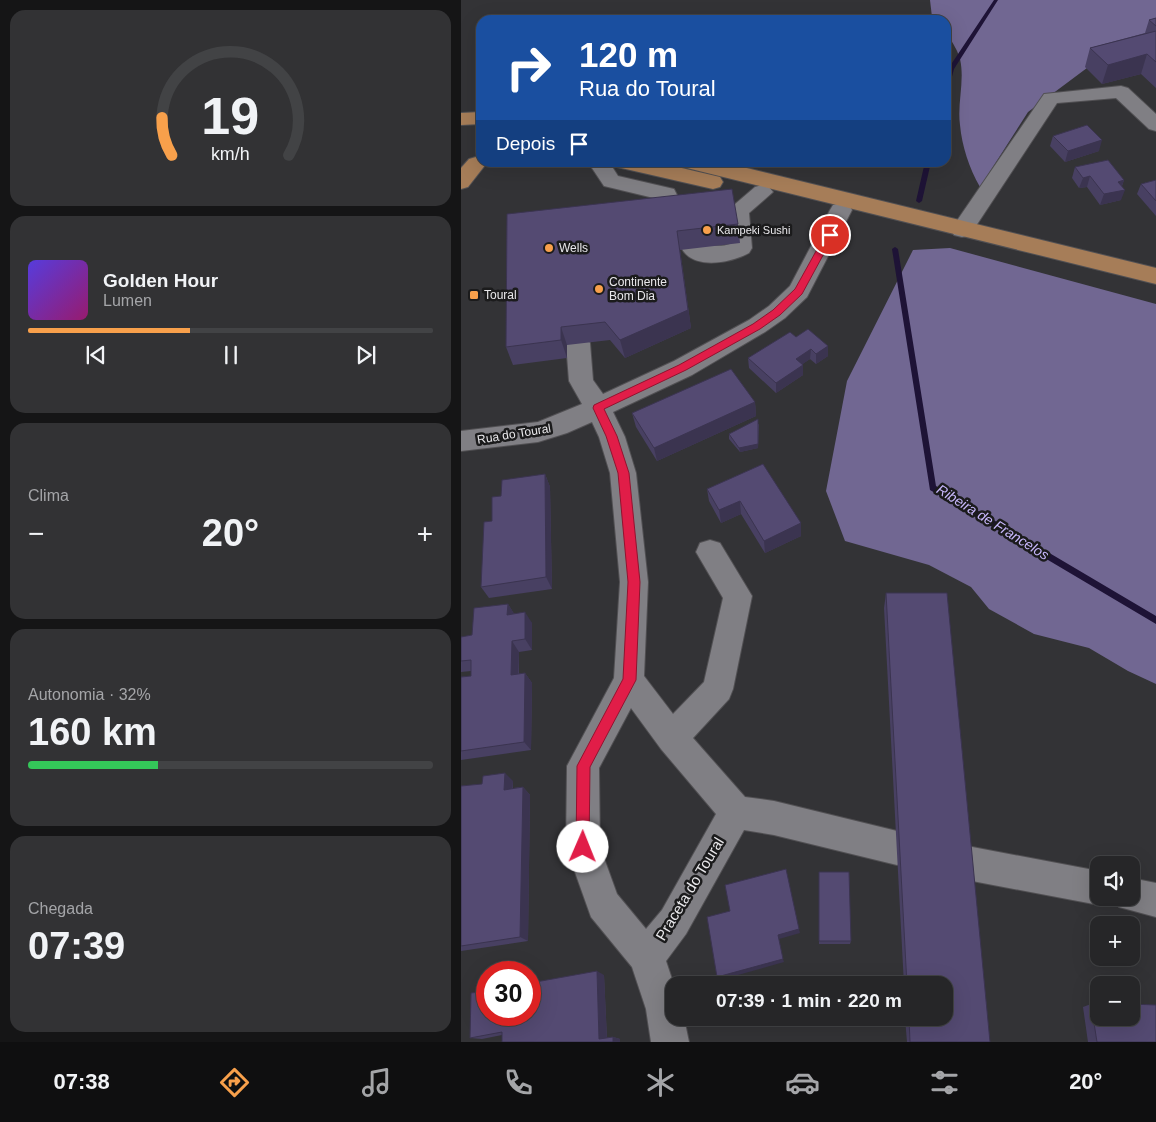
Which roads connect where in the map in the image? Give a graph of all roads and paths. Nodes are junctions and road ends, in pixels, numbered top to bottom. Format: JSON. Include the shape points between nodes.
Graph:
{"nodes":[{"id":1,"x":476,"y":118,"type":"edge"},
{"id":2,"x":461,"y":119,"type":"edge"},
{"id":3,"x":1156,"y":125,"type":"edge"},
{"id":4,"x":473,"y":164,"type":"edge"},
{"id":5,"x":601,"y":167,"type":"edge"},
{"id":6,"x":647,"y":167,"type":"edge"},
{"id":7,"x":712,"y":167,"type":"edge"},
{"id":8,"x":461,"y":182,"type":"edge"},
{"id":9,"x":762,"y":192,"type":"junction"},
{"id":10,"x":670,"y":203,"type":"edge"},
{"id":11,"x":841,"y":210,"type":"junction"},
{"id":12,"x":921,"y":219,"type":"junction"},
{"id":13,"x":962,"y":230,"type":"junction"},
{"id":14,"x":693,"y":248,"type":"edge"},
{"id":15,"x":1156,"y":276,"type":"edge"},
{"id":16,"x":579,"y":343,"type":"edge"},
{"id":17,"x":598,"y":408,"type":"junction"},
{"id":18,"x":461,"y":441,"type":"edge"},
{"id":19,"x":710,"y":552,"type":"dead end"},
{"id":20,"x":629,"y":680,"type":"junction"},
{"id":21,"x":672,"y":738,"type":"junction"},
{"id":22,"x":737,"y":812,"type":"junction"},
{"id":23,"x":897,"y":848,"type":"edge"},
{"id":24,"x":967,"y":863,"type":"edge"},
{"id":25,"x":1090,"y":886,"type":"edge"},
{"id":26,"x":1140,"y":897,"type":"edge"},
{"id":27,"x":1156,"y":900,"type":"edge"},
{"id":28,"x":647,"y":957,"type":"junction"},
{"id":29,"x":670,"y":1042,"type":"edge"}],
"edges":[{"from":1,"to":2,"type":"main road"},
{"from":3,"to":13,"type":"street","via":[[1121,92],[1051,98]]},
{"from":4,"to":8,"type":"main road"},
{"from":5,"to":10,"type":"street","via":[[611,181],[665,194]]},
{"from":6,"to":9,"type":"main road"},
{"from":7,"to":12,"type":"main road"},
{"from":9,"to":11,"type":"main road"},
{"from":9,"to":14,"type":"street","via":[[738,211],[741,248],[701,254]]},
{"from":11,"to":12,"type":"main road"},
{"from":11,"to":17,"type":"street","name":"Rua do Toural","via":[[799,291],[777,312],[683,368]]},
{"from":12,"to":13,"type":"main road"},
{"from":13,"to":15,"type":"main road"},
{"from":16,"to":17,"type":"street","name":"Praceta do Toural","via":[[579,375]]},
{"from":17,"to":18,"type":"street","name":"Rua do Toural","via":[[538,432]]},
{"from":17,"to":20,"type":"street","name":"Praceta do Toural","via":[[612,436],[623,473],[634,582]]},
{"from":19,"to":21,"type":"street","via":[[739,596],[718,689]]},
{"from":20,"to":21,"type":"street"},
{"from":20,"to":28,"type":"street","name":"Praceta do Toural","via":[[583,766],[583,847],[603,905]]},
{"from":21,"to":22,"type":"street"},
{"from":22,"to":23,"type":"street"},
{"from":22,"to":28,"type":"street","name":"Praceta do Toural","via":[[674,922]]},
{"from":24,"to":25,"type":"street"},
{"from":26,"to":27,"type":"street"},
{"from":28,"to":29,"type":"street","via":[[664,1009]]}]}
